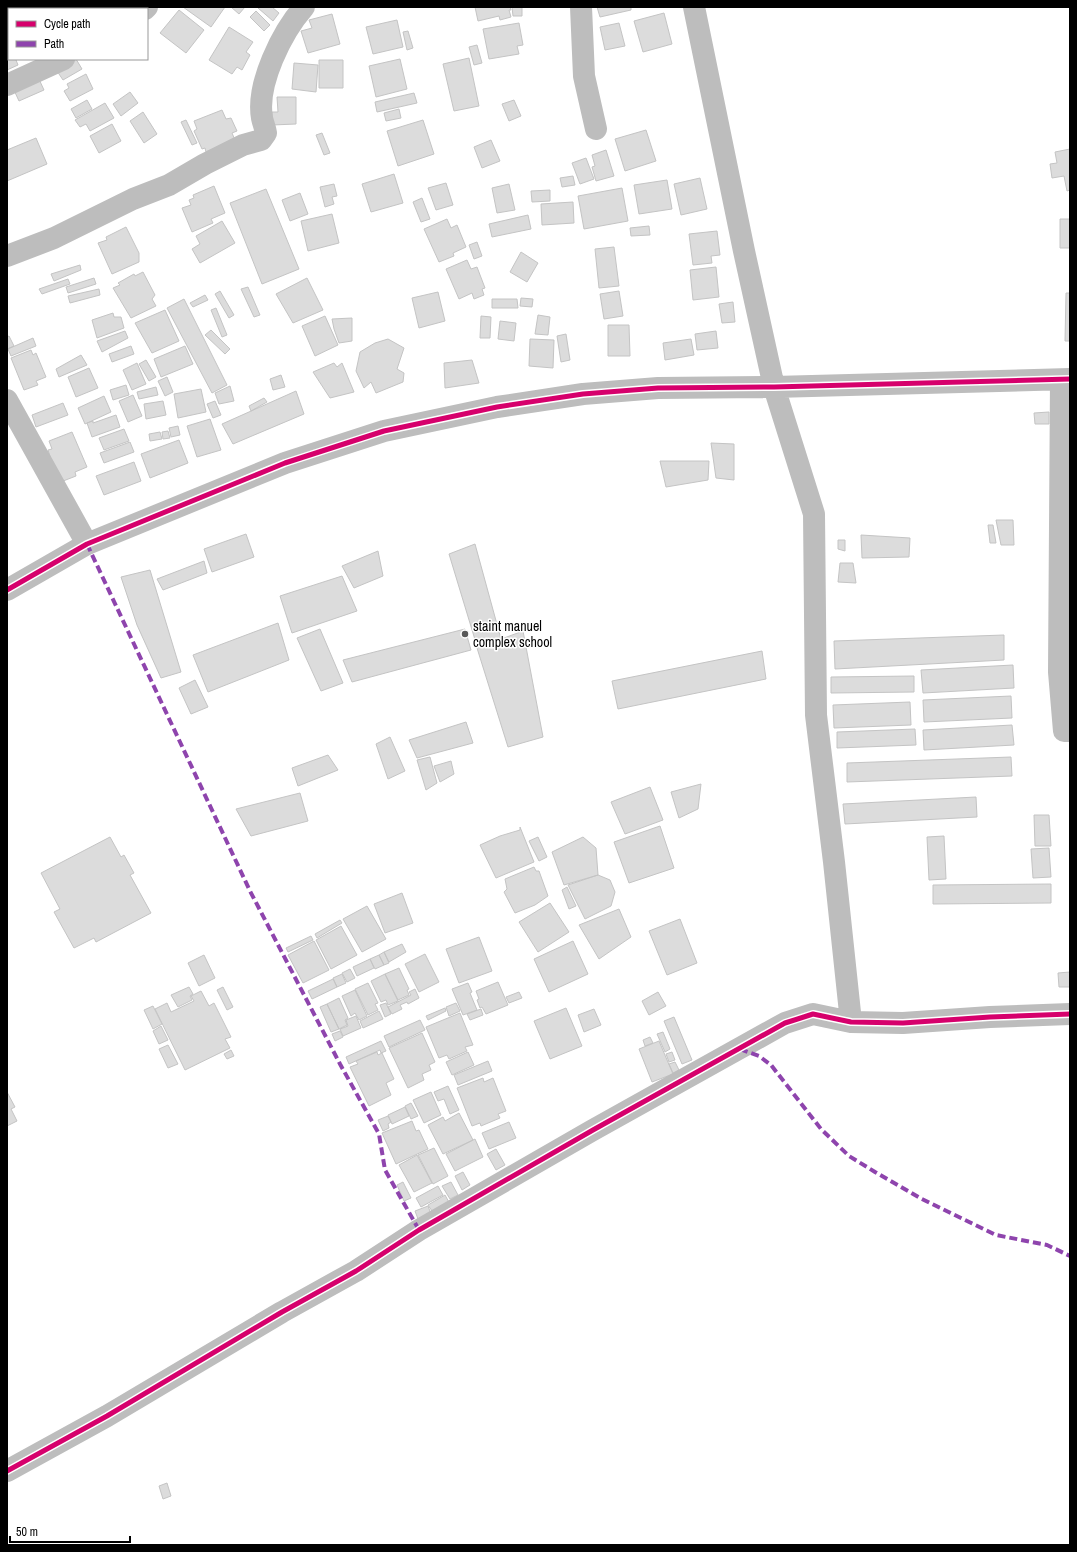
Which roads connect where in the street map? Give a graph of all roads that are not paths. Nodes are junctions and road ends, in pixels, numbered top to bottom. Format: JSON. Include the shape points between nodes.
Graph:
{"nodes":[{"id":1,"x":304,"y":7,"type":"edge"},
{"id":2,"x":581,"y":7,"type":"edge"},
{"id":3,"x":694,"y":7,"type":"edge"},
{"id":4,"x":62,"y":60,"type":"edge"},
{"id":5,"x":7,"y":85,"type":"edge"},
{"id":6,"x":596,"y":129,"type":"dead end"},
{"id":7,"x":7,"y":256,"type":"edge"},
{"id":8,"x":1065,"y":380,"type":"edge"},
{"id":9,"x":774,"y":387,"type":"junction"},
{"id":10,"x":7,"y":400,"type":"edge"},
{"id":11,"x":87,"y":544,"type":"junction"},
{"id":12,"x":7,"y":590,"type":"edge"},
{"id":13,"x":1070,"y":731,"type":"edge"},
{"id":14,"x":1070,"y":1014,"type":"edge"},
{"id":15,"x":851,"y":1022,"type":"junction"},
{"id":16,"x":7,"y":1471,"type":"edge"}],
"edges":[{"from":1,"to":7,"type":"street","via":[[288,29],[263,88],[262,117],[266,133],[261,140],[243,145],[169,185],[133,199],[54,238]]},
{"from":2,"to":6,"type":"street","via":[[584,76]]},
{"from":3,"to":9,"type":"street"},
{"from":4,"to":5,"type":"street"},
{"from":8,"to":9,"type":"street"},
{"from":8,"to":13,"type":"street","via":[[1059,672],[1064,731]]},
{"from":9,"to":11,"type":"street","via":[[658,388],[582,394],[497,407],[384,431],[285,463]]},
{"from":9,"to":15,"type":"street","via":[[814,514],[816,715]]},
{"from":10,"to":11,"type":"street"},
{"from":11,"to":12,"type":"street"},
{"from":14,"to":15,"type":"street","via":[[903,1023]]},
{"from":15,"to":16,"type":"street","via":[[813,1014],[785,1023],[420,1230],[356,1271],[107,1416]]}]}
